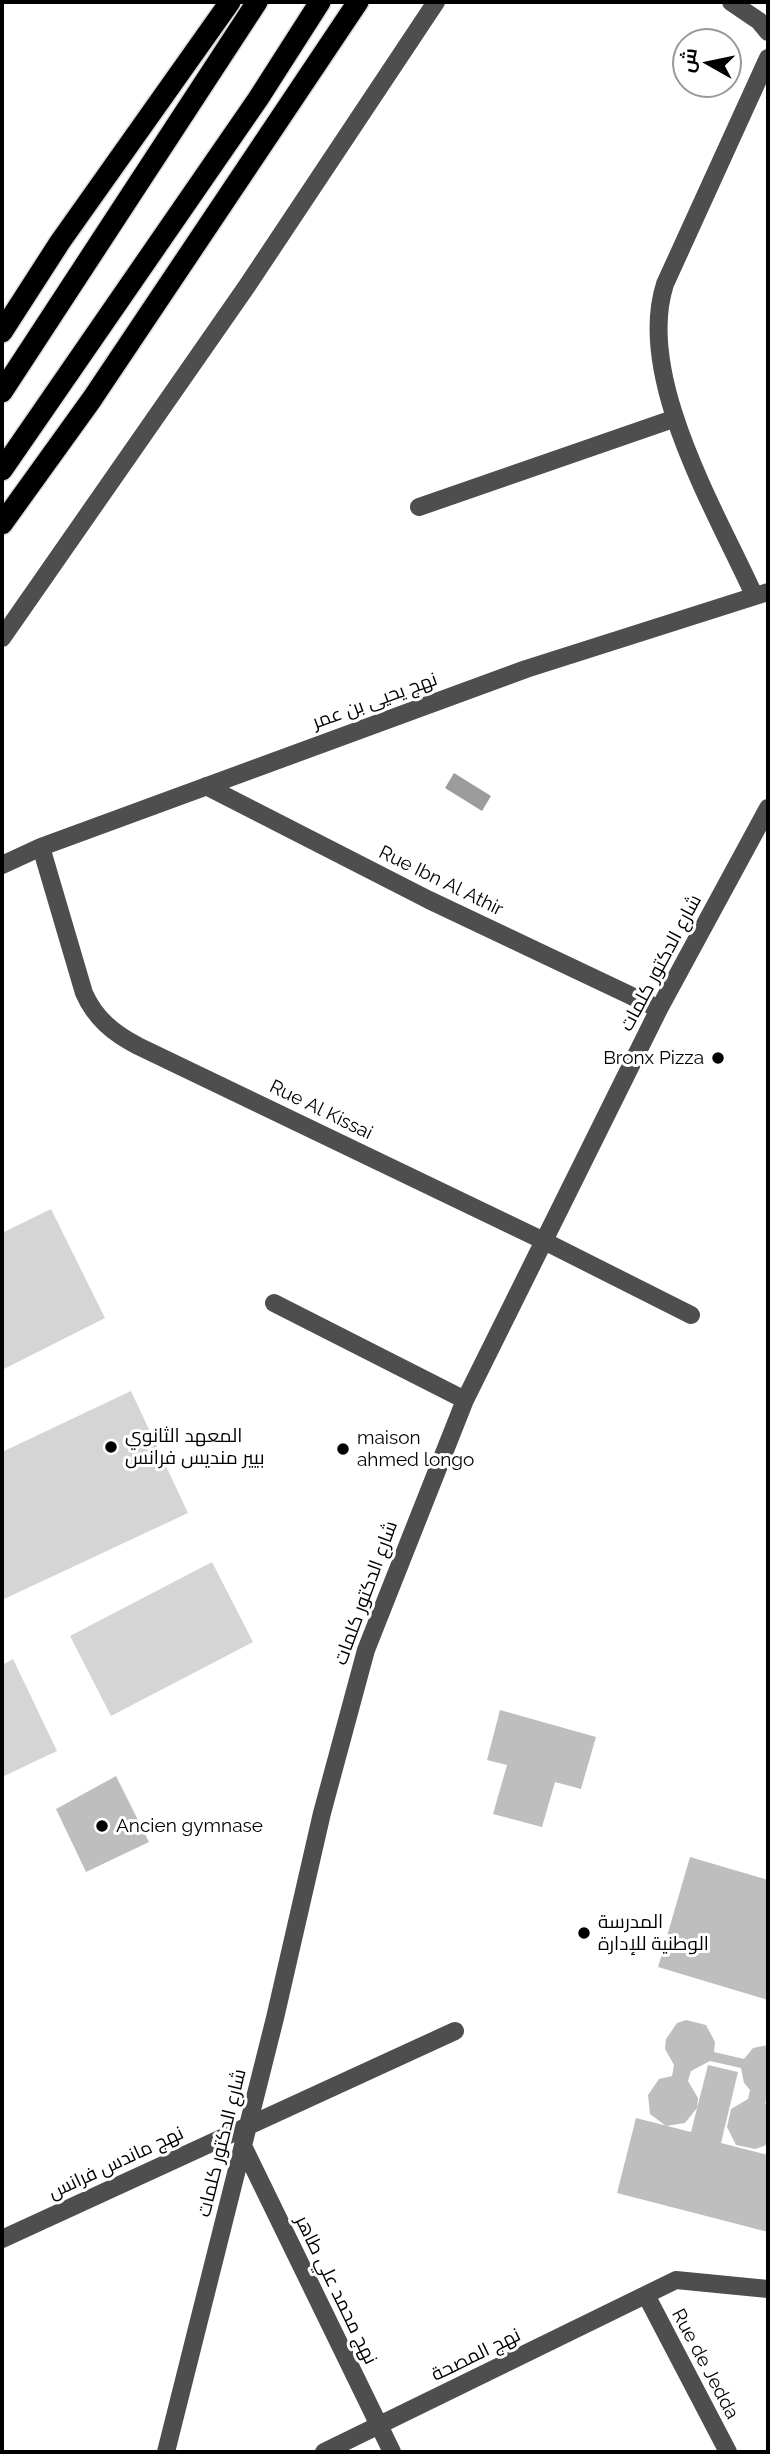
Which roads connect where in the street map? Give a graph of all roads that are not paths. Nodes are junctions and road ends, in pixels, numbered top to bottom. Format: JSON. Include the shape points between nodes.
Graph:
{"nodes":[{"id":1,"x":230,"y":2,"type":"edge"},
{"id":2,"x":257,"y":2,"type":"edge"},
{"id":3,"x":320,"y":2,"type":"edge"},
{"id":4,"x":358,"y":2,"type":"edge"},
{"id":5,"x":436,"y":2,"type":"edge"},
{"id":6,"x":731,"y":2,"type":"edge"},
{"id":7,"x":768,"y":32,"type":"edge"},
{"id":8,"x":768,"y":58,"type":"edge"},
{"id":9,"x":2,"y":332,"type":"edge"},
{"id":10,"x":2,"y":392,"type":"edge"},
{"id":11,"x":673,"y":419,"type":"junction"},
{"id":12,"x":2,"y":470,"type":"edge"},
{"id":13,"x":419,"y":507,"type":"dead end"},
{"id":14,"x":2,"y":524,"type":"edge"},
{"id":15,"x":761,"y":594,"type":"edge"},
{"id":16,"x":2,"y":638,"type":"edge"},
{"id":17,"x":206,"y":786,"type":"junction"},
{"id":18,"x":768,"y":808,"type":"edge"},
{"id":19,"x":41,"y":847,"type":"junction"},
{"id":20,"x":2,"y":865,"type":"edge"},
{"id":21,"x":659,"y":1009,"type":"junction"},
{"id":22,"x":544,"y":1241,"type":"junction"},
{"id":23,"x":274,"y":1303,"type":"dead end"},
{"id":24,"x":691,"y":1315,"type":"dead end"},
{"id":25,"x":465,"y":1400,"type":"junction"},
{"id":26,"x":455,"y":2031,"type":"dead end"},
{"id":27,"x":247,"y":2126,"type":"junction"},
{"id":28,"x":243,"y":2146,"type":"junction"},
{"id":29,"x":2,"y":2239,"type":"edge"},
{"id":30,"x":768,"y":2289,"type":"edge"},
{"id":31,"x":646,"y":2295,"type":"junction"},
{"id":32,"x":379,"y":2426,"type":"junction"},
{"id":33,"x":166,"y":2452,"type":"edge"},
{"id":34,"x":324,"y":2452,"type":"edge"},
{"id":35,"x":391,"y":2452,"type":"edge"},
{"id":36,"x":728,"y":2452,"type":"edge"}],
"edges":[{"from":1,"to":9,"type":"highway"},
{"from":2,"to":10,"type":"highway"},
{"from":3,"to":12,"type":"highway"},
{"from":4,"to":14,"type":"highway","via":[[92,399]]},
{"from":5,"to":16,"type":"street","via":[[247,286]]},
{"from":6,"to":7,"type":"street","via":[[760,21]]},
{"from":8,"to":11,"type":"street","via":[[658,309],[657,330]]},
{"from":11,"to":13,"type":"street"},
{"from":11,"to":15,"type":"street"},
{"from":15,"to":17,"type":"street","name":"نهج يحيى بن عمر","via":[[526,669]]},
{"from":17,"to":19,"type":"street","name":"نهج يحيى بن عمر"},
{"from":17,"to":21,"type":"street","name":"Rue Ibn Al Athir","via":[[429,900]]},
{"from":18,"to":21,"type":"street","name":"شارع الدكتور كلمات"},
{"from":19,"to":20,"type":"street","name":"نهج يحيى بن عمر"},
{"from":19,"to":22,"type":"street","name":"Rue Al Kissai","via":[[84,993],[112,1030]]},
{"from":21,"to":22,"type":"street","name":"شارع الدكتور كلمات"},
{"from":22,"to":24,"type":"street","name":"Rue Al Kissai"},
{"from":22,"to":25,"type":"street","name":"شارع الدكتور كلمات"},
{"from":23,"to":25,"type":"street"},
{"from":25,"to":27,"type":"street","name":"شارع الدكتور كلمات","via":[[366,1650]]},
{"from":26,"to":27,"type":"street","name":"نهج ماندس فرانس"},
{"from":27,"to":28,"type":"street","name":"شارع الدكتور كلمات"},
{"from":27,"to":29,"type":"street","name":"نهج ماندس فرانس"},
{"from":28,"to":32,"type":"street","name":"نهج محمد علي طاهر"},
{"from":28,"to":33,"type":"street","name":"شارع الدكتور كلمات"},
{"from":30,"to":31,"type":"street","name":"نهج المصحة","via":[[677,2280]]},
{"from":31,"to":32,"type":"street","name":"نهج المصحة"},
{"from":31,"to":36,"type":"street","name":"Rue de Jedda"},
{"from":32,"to":34,"type":"street","name":"نهج المصحة"},
{"from":32,"to":35,"type":"street","name":"نهج محمد علي طاهر"}]}
